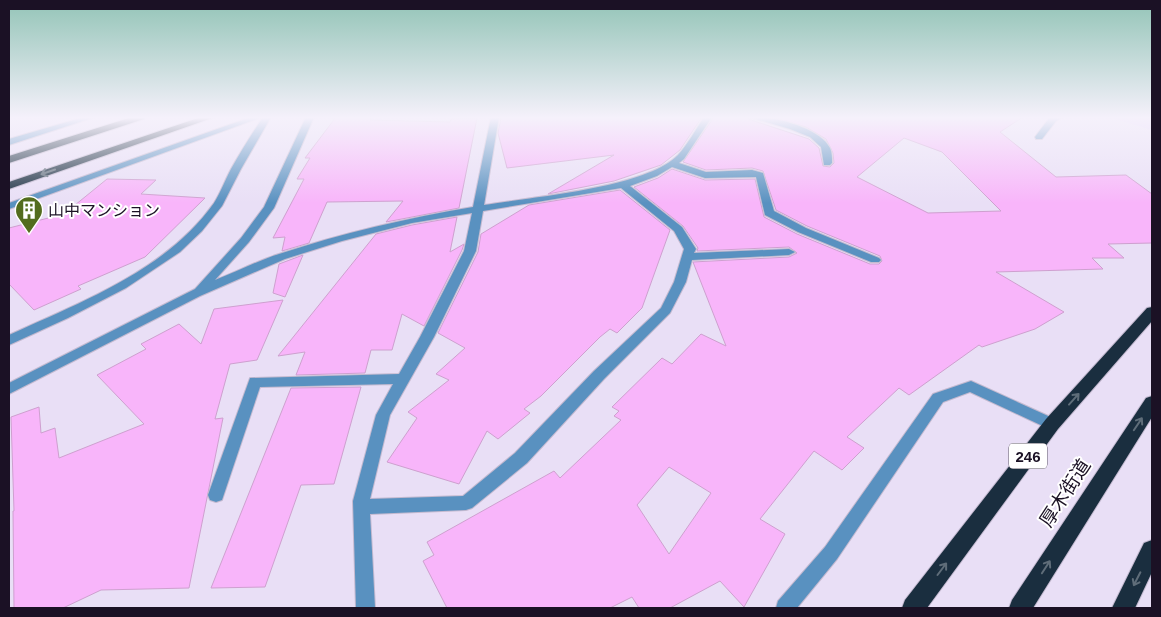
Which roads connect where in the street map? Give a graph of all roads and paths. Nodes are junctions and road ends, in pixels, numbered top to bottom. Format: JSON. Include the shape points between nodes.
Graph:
{"nodes":[{"id":1,"x":53,"y":146,"type":"edge"},
{"id":2,"x":126,"y":146,"type":"edge"},
{"id":3,"x":177,"y":146,"type":"edge"},
{"id":4,"x":251,"y":146,"type":"edge"},
{"id":5,"x":297,"y":146,"type":"edge"},
{"id":6,"x":489,"y":146,"type":"edge"},
{"id":7,"x":689,"y":146,"type":"edge"},
{"id":8,"x":824,"y":146,"type":"edge"},
{"id":9,"x":9,"y":160,"type":"edge"},
{"id":10,"x":827,"y":162,"type":"dead end"},
{"id":11,"x":671,"y":164,"type":"junction"},
{"id":12,"x":623,"y":185,"type":"junction"},
{"id":13,"x":9,"y":186,"type":"edge"},
{"id":14,"x":9,"y":206,"type":"edge"},
{"id":15,"x":477,"y":210,"type":"junction"},
{"id":16,"x":790,"y":252,"type":"dead end"},
{"id":17,"x":687,"y":257,"type":"junction"},
{"id":18,"x":875,"y":260,"type":"dead end"},
{"id":19,"x":196,"y":293,"type":"junction"},
{"id":20,"x":1152,"y":312,"type":"edge"},
{"id":21,"x":9,"y":340,"type":"edge"},
{"id":22,"x":403,"y":379,"type":"junction"},
{"id":23,"x":9,"y":389,"type":"edge"},
{"id":24,"x":1152,"y":403,"type":"edge"},
{"id":25,"x":1052,"y":424,"type":"junction"},
{"id":26,"x":216,"y":495,"type":"dead end"},
{"id":27,"x":362,"y":508,"type":"junction"},
{"id":28,"x":1152,"y":550,"type":"edge"},
{"id":29,"x":365,"y":608,"type":"edge"},
{"id":30,"x":785,"y":608,"type":"edge"},
{"id":31,"x":913,"y":608,"type":"edge"},
{"id":32,"x":1020,"y":608,"type":"edge"},
{"id":33,"x":1122,"y":608,"type":"edge"}],
"edges":[{"from":1,"to":9,"type":"highway"},
{"from":2,"to":13,"type":"highway","one_way":true},
{"from":3,"to":14,"type":"street"},
{"from":4,"to":21,"type":"street","via":[[217,206],[172,251],[134,278]]},
{"from":5,"to":19,"type":"street","via":[[269,208],[245,240]]},
{"from":6,"to":15,"type":"street"},
{"from":7,"to":11,"type":"street"},
{"from":8,"to":10,"type":"street"},
{"from":11,"to":12,"type":"street"},
{"from":11,"to":18,"type":"street","via":[[705,175],[752,172],[760,176],[769,213]]},
{"from":12,"to":15,"type":"street"},
{"from":12,"to":17,"type":"street","via":[[678,229],[690,248]]},
{"from":15,"to":19,"type":"street","via":[[412,220],[338,239],[281,257]]},
{"from":15,"to":22,"type":"street","via":[[470,251]]},
{"from":16,"to":17,"type":"street"},
{"from":17,"to":27,"type":"street","via":[[680,282],[666,310],[521,458],[466,503]]},
{"from":19,"to":23,"type":"street"},
{"from":25,"to":20,"type":"highway","number":"246","one_way":true},
{"from":22,"to":26,"type":"street","via":[[255,382]]},
{"from":22,"to":27,"type":"street","via":[[382,415]]},
{"from":32,"to":24,"type":"highway","name":"厚木街道","one_way":true},
{"from":25,"to":30,"type":"street","via":[[971,386],[938,398],[830,553]]},
{"from":31,"to":25,"type":"highway","number":"246","one_way":true},
{"from":27,"to":29,"type":"street"},
{"from":28,"to":33,"type":"highway","one_way":true}]}
